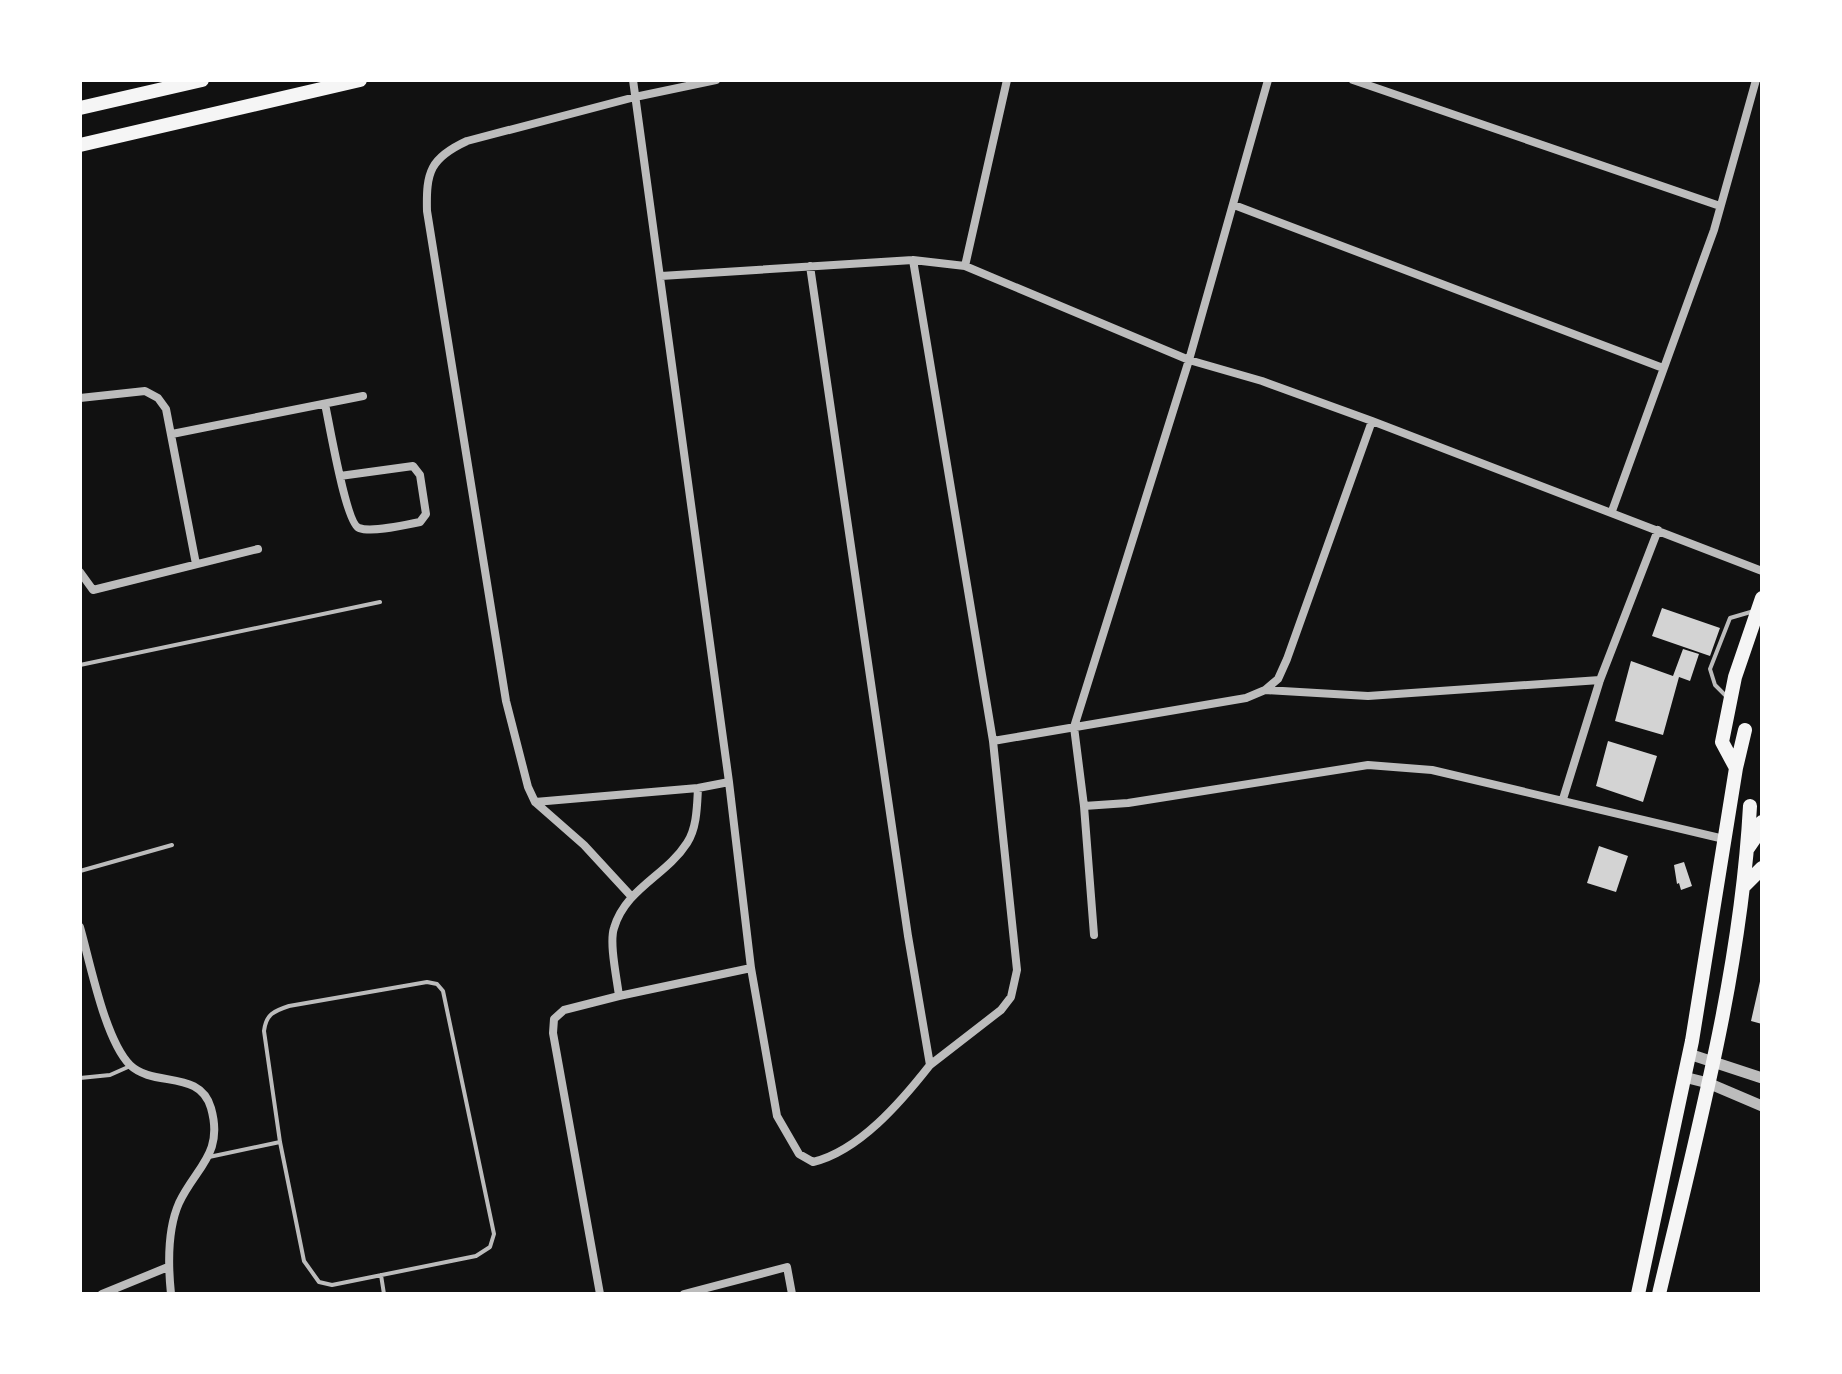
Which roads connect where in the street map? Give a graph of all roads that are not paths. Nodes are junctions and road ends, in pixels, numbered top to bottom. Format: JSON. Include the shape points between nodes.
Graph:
{"nodes":[{"id":1,"x":202,"y":80,"type":"edge"},
{"id":2,"x":360,"y":80,"type":"edge"},
{"id":3,"x":633,"y":80,"type":"edge"},
{"id":4,"x":716,"y":80,"type":"edge"},
{"id":5,"x":1007,"y":80,"type":"edge"},
{"id":6,"x":1268,"y":80,"type":"edge"},
{"id":7,"x":1353,"y":80,"type":"edge"},
{"id":8,"x":1756,"y":80,"type":"edge"},
{"id":9,"x":635,"y":97,"type":"junction"},
{"id":10,"x":80,"y":108,"type":"edge"},
{"id":11,"x":80,"y":145,"type":"edge"},
{"id":12,"x":1234,"y":205,"type":"junction"},
{"id":13,"x":1720,"y":206,"type":"junction"},
{"id":14,"x":913,"y":260,"type":"junction"},
{"id":15,"x":810,"y":266,"type":"junction"},
{"id":16,"x":965,"y":266,"type":"junction"},
{"id":17,"x":661,"y":276,"type":"junction"},
{"id":18,"x":1189,"y":360,"type":"junction"},
{"id":19,"x":1663,"y":368,"type":"junction"},
{"id":20,"x":363,"y":396,"type":"dead end"},
{"id":21,"x":80,"y":398,"type":"edge"},
{"id":22,"x":325,"y":404,"type":"junction"},
{"id":23,"x":1372,"y":421,"type":"junction"},
{"id":24,"x":172,"y":434,"type":"junction"},
{"id":25,"x":340,"y":476,"type":"junction"},
{"id":26,"x":1612,"y":511,"type":"junction"},
{"id":27,"x":1658,"y":530,"type":"junction"},
{"id":28,"x":258,"y":549,"type":"dead end"},
{"id":29,"x":196,"y":564,"type":"junction"},
{"id":30,"x":1762,"y":571,"type":"edge"},
{"id":31,"x":80,"y":572,"type":"edge"},
{"id":32,"x":380,"y":602,"type":"dead end"},
{"id":33,"x":1760,"y":604,"type":"edge"},
{"id":34,"x":80,"y":665,"type":"edge"},
{"id":35,"x":1600,"y":680,"type":"junction"},
{"id":36,"x":1265,"y":690,"type":"junction"},
{"id":37,"x":1730,"y":700,"type":"junction"},
{"id":38,"x":1074,"y":727,"type":"junction"},
{"id":39,"x":1745,"y":730,"type":"dead end"},
{"id":40,"x":993,"y":741,"type":"junction"},
{"id":41,"x":1736,"y":768,"type":"junction"},
{"id":42,"x":729,"y":782,"type":"junction"},
{"id":43,"x":698,"y":788,"type":"junction"},
{"id":44,"x":1563,"y":799,"type":"junction"},
{"id":45,"x":535,"y":802,"type":"junction"},
{"id":46,"x":1084,"y":806,"type":"junction"},
{"id":47,"x":1750,"y":806,"type":"dead end"},
{"id":48,"x":1762,"y":822,"type":"edge"},
{"id":49,"x":1724,"y":839,"type":"junction"},
{"id":50,"x":172,"y":845,"type":"dead end"},
{"id":51,"x":1748,"y":848,"type":"junction"},
{"id":52,"x":1762,"y":868,"type":"edge"},
{"id":53,"x":80,"y":871,"type":"edge"},
{"id":54,"x":1743,"y":887,"type":"junction"},
{"id":55,"x":631,"y":896,"type":"junction"},
{"id":56,"x":80,"y":927,"type":"edge"},
{"id":57,"x":1094,"y":935,"type":"dead end"},
{"id":58,"x":82,"y":944,"type":"edge"},
{"id":59,"x":751,"y":968,"type":"junction"},
{"id":60,"x":619,"y":996,"type":"junction"},
{"id":61,"x":1689,"y":1054,"type":"junction"},
{"id":62,"x":1714,"y":1061,"type":"junction"},
{"id":63,"x":930,"y":1065,"type":"junction"},
{"id":64,"x":131,"y":1066,"type":"junction"},
{"id":65,"x":1684,"y":1077,"type":"junction"},
{"id":66,"x":80,"y":1078,"type":"edge"},
{"id":67,"x":1762,"y":1078,"type":"edge"},
{"id":68,"x":1708,"y":1083,"type":"junction"},
{"id":69,"x":1762,"y":1106,"type":"edge"},
{"id":70,"x":280,"y":1142,"type":"junction"},
{"id":71,"x":209,"y":1157,"type":"junction"},
{"id":72,"x":168,"y":1267,"type":"junction"},
{"id":73,"x":381,"y":1275,"type":"junction"},
{"id":74,"x":102,"y":1294,"type":"edge"},
{"id":75,"x":171,"y":1294,"type":"edge"},
{"id":76,"x":384,"y":1294,"type":"edge"},
{"id":77,"x":600,"y":1294,"type":"edge"},
{"id":78,"x":684,"y":1294,"type":"edge"},
{"id":79,"x":792,"y":1294,"type":"edge"},
{"id":80,"x":1638,"y":1294,"type":"edge"},
{"id":81,"x":1659,"y":1294,"type":"edge"}],
"edges":[{"from":1,"to":10,"type":"highway"},
{"from":2,"to":11,"type":"highway"},
{"from":3,"to":9,"type":"street"},
{"from":4,"to":9,"type":"street"},
{"from":5,"to":16,"type":"street"},
{"from":6,"to":12,"type":"street"},
{"from":7,"to":13,"type":"street"},
{"from":8,"to":13,"type":"street"},
{"from":9,"to":17,"type":"street"},
{"from":9,"to":45,"type":"street","via":[[467,141],[433,163],[427,187],[506,701]]},
{"from":12,"to":18,"type":"street"},
{"from":12,"to":19,"type":"street"},
{"from":13,"to":19,"type":"street"},
{"from":14,"to":15,"type":"street"},
{"from":14,"to":16,"type":"street"},
{"from":14,"to":40,"type":"street"},
{"from":15,"to":17,"type":"street"},
{"from":15,"to":63,"type":"street"},
{"from":16,"to":18,"type":"street"},
{"from":17,"to":42,"type":"street"},
{"from":18,"to":23,"type":"street"},
{"from":18,"to":38,"type":"street"},
{"from":19,"to":26,"type":"street"},
{"from":20,"to":22,"type":"street"},
{"from":21,"to":24,"type":"street","via":[[145,391],[166,409]]},
{"from":22,"to":24,"type":"street"},
{"from":22,"to":25,"type":"street"},
{"from":23,"to":26,"type":"street"},
{"from":23,"to":36,"type":"street","via":[[1287,659],[1278,679]]},
{"from":24,"to":29,"type":"street"},
{"from":25,"to":25,"type":"street","via":[[413,466],[420,475],[424,519],[357,528],[349,517]]},
{"from":26,"to":27,"type":"street"},
{"from":27,"to":30,"type":"street"},
{"from":27,"to":35,"type":"street"},
{"from":28,"to":29,"type":"street"},
{"from":29,"to":31,"type":"street","via":[[93,590]]},
{"from":32,"to":34,"type":"lane"},
{"from":33,"to":37,"type":"highway"},
{"from":33,"to":37,"type":"lane","via":[[1730,618],[1710,669],[1715,685]]},
{"from":35,"to":36,"type":"street","via":[[1368,696]]},
{"from":35,"to":44,"type":"street"},
{"from":36,"to":38,"type":"street","via":[[1218,704]]},
{"from":37,"to":41,"type":"highway","via":[[1722,742]]},
{"from":38,"to":40,"type":"street"},
{"from":38,"to":46,"type":"street"},
{"from":39,"to":41,"type":"highway"},
{"from":40,"to":63,"type":"street","via":[[1017,970],[1001,1010]]},
{"from":41,"to":49,"type":"highway"},
{"from":42,"to":43,"type":"street"},
{"from":42,"to":59,"type":"street"},
{"from":43,"to":45,"type":"street"},
{"from":43,"to":55,"type":"street","via":[[688,841]]},
{"from":44,"to":46,"type":"street","via":[[1432,770],[1368,765]]},
{"from":44,"to":49,"type":"street"},
{"from":45,"to":55,"type":"street"},
{"from":46,"to":57,"type":"street"},
{"from":47,"to":51,"type":"highway"},
{"from":48,"to":51,"type":"highway"},
{"from":49,"to":61,"type":"highway"},
{"from":50,"to":53,"type":"lane"},
{"from":51,"to":54,"type":"highway"},
{"from":52,"to":54,"type":"highway"},
{"from":54,"to":62,"type":"highway"},
{"from":55,"to":60,"type":"street","via":[[612,931]]},
{"from":56,"to":58,"type":"street"},
{"from":58,"to":64,"type":"street","via":[[111,1035]]},
{"from":59,"to":60,"type":"street"},
{"from":59,"to":63,"type":"street","via":[[777,1116],[799,1154],[813,1162],[853,1145]]},
{"from":60,"to":77,"type":"street","via":[[564,1010],[554,1019],[553,1033]]},
{"from":61,"to":62,"type":"street"},
{"from":61,"to":65,"type":"highway"},
{"from":62,"to":67,"type":"street"},
{"from":62,"to":68,"type":"highway"},
{"from":64,"to":66,"type":"lane"},
{"from":64,"to":71,"type":"street","via":[[148,1076],[185,1081],[200,1089],[211,1107],[215,1136]]},
{"from":65,"to":68,"type":"street"},
{"from":65,"to":80,"type":"highway"},
{"from":68,"to":69,"type":"street"},
{"from":68,"to":81,"type":"highway"},
{"from":70,"to":71,"type":"lane"},
{"from":70,"to":73,"type":"lane","via":[[304,1261],[311,1273],[332,1285]]},
{"from":70,"to":73,"type":"lane","via":[[265,1020],[274,1011],[437,984],[443,991],[494,1234],[490,1247],[476,1256]]},
{"from":71,"to":72,"type":"street","via":[[177,1209]]},
{"from":72,"to":74,"type":"street"},
{"from":72,"to":75,"type":"street"},
{"from":73,"to":76,"type":"lane"},
{"from":78,"to":79,"type":"street","via":[[787,1267]]}]}
